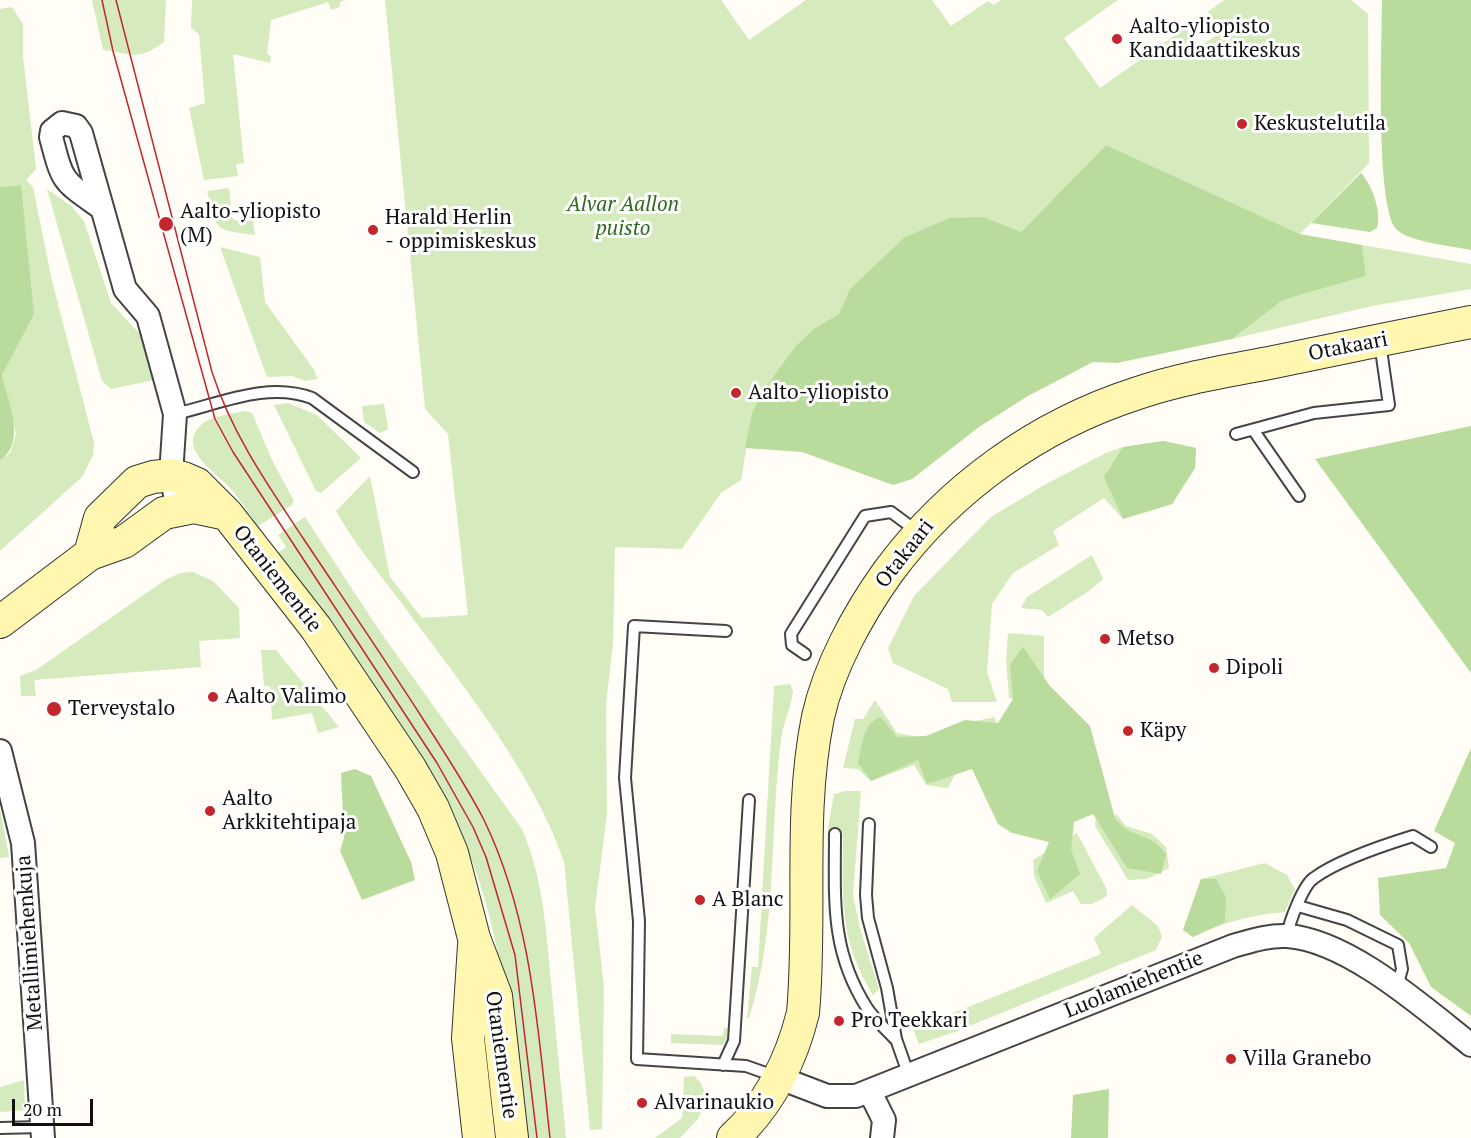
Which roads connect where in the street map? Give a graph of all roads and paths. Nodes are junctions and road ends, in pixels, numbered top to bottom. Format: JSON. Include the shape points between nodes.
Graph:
{"nodes":[{"id":1,"x":100,"y":207,"type":"dead end"},
{"id":2,"x":1471,"y":322,"type":"edge"},
{"id":3,"x":1379,"y":340,"type":"junction"},
{"id":4,"x":175,"y":414,"type":"junction"},
{"id":5,"x":1254,"y":431,"type":"junction"},
{"id":6,"x":1236,"y":434,"type":"dead end"},
{"id":7,"x":413,"y":472,"type":"dead end"},
{"id":8,"x":171,"y":475,"type":"junction"},
{"id":9,"x":1299,"y":496,"type":"dead end"},
{"id":10,"x":178,"y":509,"type":"junction"},
{"id":11,"x":227,"y":514,"type":"junction"},
{"id":12,"x":919,"y":532,"type":"junction"},
{"id":13,"x":90,"y":554,"type":"junction"},
{"id":14,"x":0,"y":622,"type":"edge"},
{"id":15,"x":726,"y":631,"type":"dead end"},
{"id":16,"x":804,"y":654,"type":"dead end"},
{"id":17,"x":0,"y":751,"type":"edge"},
{"id":18,"x":749,"y":800,"type":"dead end"},
{"id":19,"x":869,"y":824,"type":"dead end"},
{"id":20,"x":835,"y":834,"type":"dead end"},
{"id":21,"x":1431,"y":847,"type":"dead end"},
{"id":22,"x":1298,"y":906,"type":"junction"},
{"id":23,"x":1287,"y":936,"type":"junction"},
{"id":24,"x":474,"y":938,"type":"junction"},
{"id":25,"x":1396,"y":987,"type":"junction"},
{"id":26,"x":896,"y":1039,"type":"junction"},
{"id":27,"x":1471,"y":1045,"type":"edge"},
{"id":28,"x":723,"y":1065,"type":"junction"},
{"id":29,"x":909,"y":1076,"type":"junction"},
{"id":30,"x":780,"y":1078,"type":"junction"},
{"id":31,"x":870,"y":1092,"type":"junction"},
{"id":32,"x":0,"y":1128,"type":"edge"},
{"id":33,"x":42,"y":1132,"type":"edge"},
{"id":34,"x":479,"y":1138,"type":"edge"},
{"id":35,"x":512,"y":1138,"type":"edge"},
{"id":36,"x":732,"y":1138,"type":"edge"},
{"id":37,"x":882,"y":1138,"type":"edge"}],
"edges":[{"from":1,"to":4,"type":"street","via":[[125,289],[148,316]]},
{"from":2,"to":3,"type":"street","name":"Otakaari"},
{"from":3,"to":5,"type":"lane","via":[[1389,405],[1314,413]]},
{"from":3,"to":12,"type":"street","name":"Otakaari","via":[[1192,378],[1107,404],[1001,462],[966,487]]},
{"from":4,"to":7,"type":"lane","via":[[261,392],[297,392],[312,398]]},
{"from":4,"to":8,"type":"street"},
{"from":5,"to":6,"type":"lane"},
{"from":5,"to":9,"type":"lane"},
{"from":8,"to":10,"type":"street"},
{"from":8,"to":11,"type":"street","via":[[197,484]]},
{"from":8,"to":13,"type":"street","via":[[137,482],[115,501],[100,518]]},
{"from":10,"to":11,"type":"street","name":"Otaniementie","via":[[194,507]]},
{"from":10,"to":13,"type":"street","via":[[164,513],[124,542]]},
{"from":11,"to":24,"type":"street","name":"Otaniementie","via":[[316,628],[410,768],[452,853]]},
{"from":12,"to":16,"type":"lane","via":[[891,512],[866,516],[791,634],[792,645]]},
{"from":12,"to":30,"type":"street","name":"Otakaari","via":[[867,603],[819,713],[806,821],[803,1012]]},
{"from":13,"to":14,"type":"street"},
{"from":15,"to":28,"type":"lane","via":[[634,626],[625,778],[639,921],[637,1059]]},
{"from":17,"to":33,"type":"street","name":"Metallimiehenkuja","via":[[23,843]]},
{"from":18,"to":28,"type":"lane","via":[[734,1041]]},
{"from":19,"to":26,"type":"lane","via":[[868,918]]},
{"from":20,"to":26,"type":"lane","via":[[840,952],[868,1010]]},
{"from":21,"to":22,"type":"lane","via":[[1413,836],[1366,853],[1312,879]]},
{"from":22,"to":23,"type":"lane"},
{"from":22,"to":25,"type":"lane","via":[[1347,920],[1398,945],[1402,969]]},
{"from":23,"to":25,"type":"street","name":"Luolamiehentie","via":[[1310,940],[1356,960]]},
{"from":23,"to":29,"type":"street","name":"Luolamiehentie","via":[[1259,938],[1233,946]]},
{"from":24,"to":34,"type":"street","name":"Otaniementie","via":[[468,1038]]},
{"from":24,"to":35,"type":"street","name":"Otaniementie","via":[[496,996]]},
{"from":25,"to":27,"type":"street","name":"Luolamiehentie"},
{"from":26,"to":29,"type":"lane"},
{"from":28,"to":30,"type":"lane","via":[[746,1066]]},
{"from":29,"to":31,"type":"street","name":"Luolamiehentie"},
{"from":30,"to":31,"type":"street","name":"Luolamiehentie","via":[[833,1097]]},
{"from":30,"to":36,"type":"street","name":"Otakaari"},
{"from":31,"to":37,"type":"street","via":[[884,1120]]},
{"from":32,"to":33,"type":"lane"}]}
